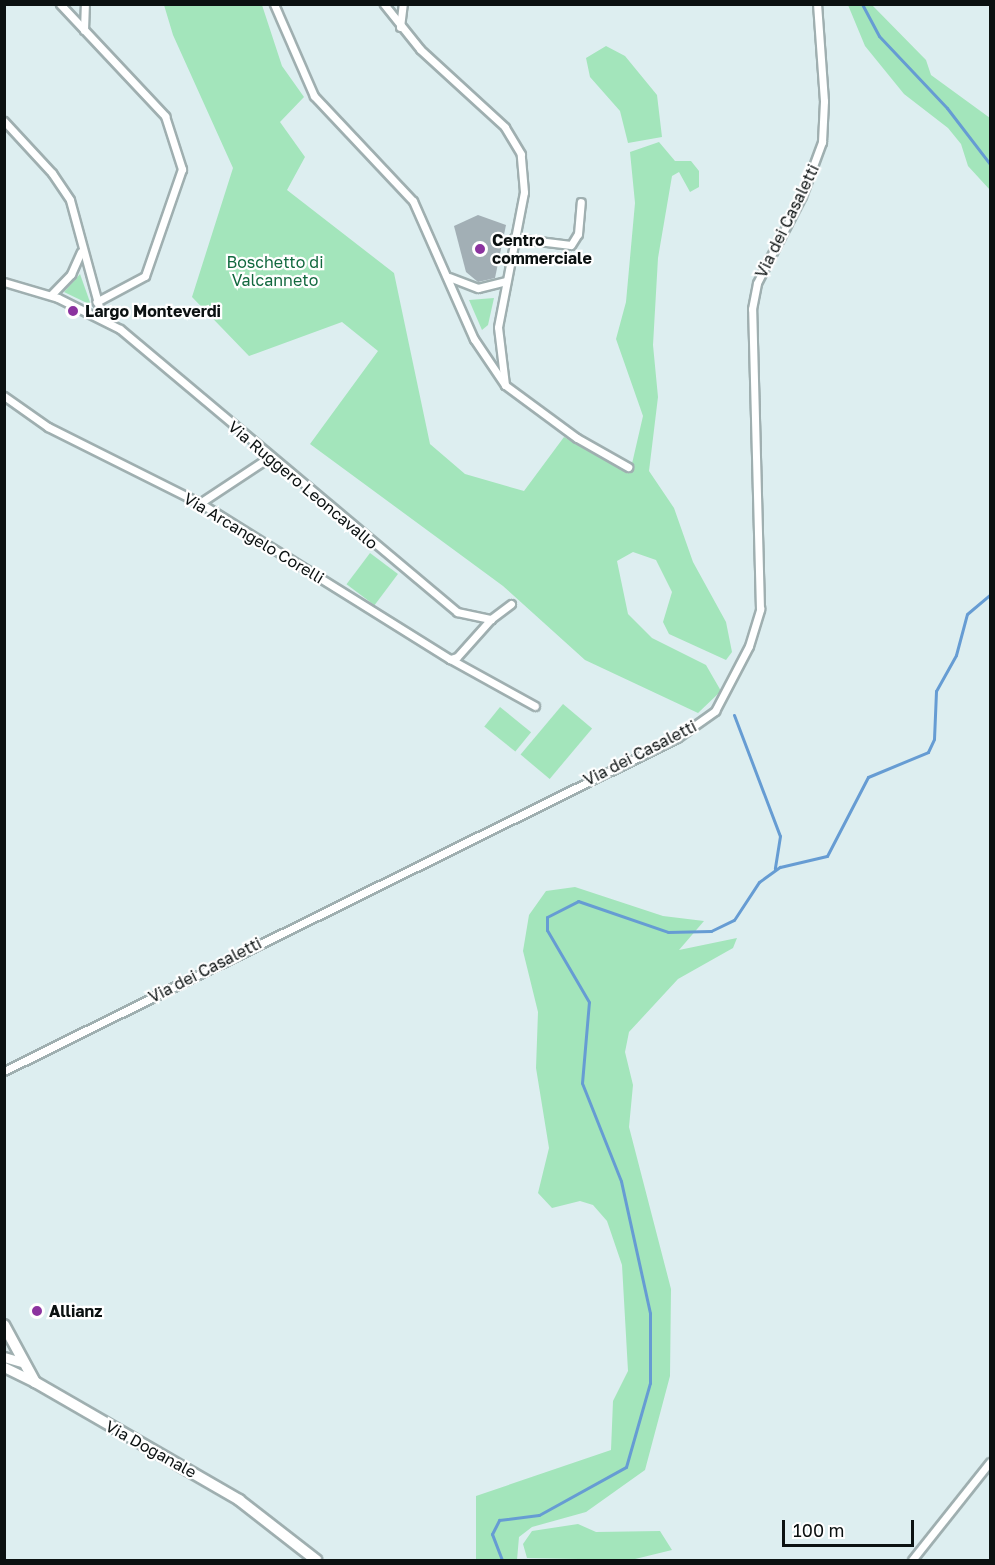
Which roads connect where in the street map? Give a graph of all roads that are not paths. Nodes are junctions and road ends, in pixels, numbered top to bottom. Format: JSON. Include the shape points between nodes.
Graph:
{"nodes":[{"id":1,"x":60,"y":4,"type":"edge"},
{"id":2,"x":85,"y":4,"type":"edge"},
{"id":3,"x":274,"y":4,"type":"edge"},
{"id":4,"x":384,"y":4,"type":"edge"},
{"id":5,"x":403,"y":4,"type":"edge"},
{"id":6,"x":817,"y":4,"type":"edge"},
{"id":7,"x":399,"y":27,"type":"junction"},
{"id":8,"x":84,"y":30,"type":"junction"},
{"id":9,"x":4,"y":121,"type":"edge"},
{"id":10,"x":580,"y":202,"type":"dead end"},
{"id":11,"x":514,"y":238,"type":"junction"},
{"id":12,"x":81,"y":252,"type":"junction"},
{"id":13,"x":449,"y":277,"type":"junction"},
{"id":14,"x":506,"y":281,"type":"junction"},
{"id":15,"x":4,"y":282,"type":"edge"},
{"id":16,"x":51,"y":295,"type":"junction"},
{"id":17,"x":96,"y":302,"type":"junction"},
{"id":18,"x":102,"y":318,"type":"junction"},
{"id":19,"x":505,"y":385,"type":"junction"},
{"id":20,"x":4,"y":396,"type":"edge"},
{"id":21,"x":268,"y":458,"type":"junction"},
{"id":22,"x":628,"y":467,"type":"dead end"},
{"id":23,"x":200,"y":503,"type":"junction"},
{"id":24,"x":511,"y":604,"type":"dead end"},
{"id":25,"x":491,"y":619,"type":"junction"},
{"id":26,"x":450,"y":658,"type":"junction"},
{"id":27,"x":535,"y":706,"type":"dead end"},
{"id":28,"x":4,"y":1071,"type":"edge"},
{"id":29,"x":5,"y":1326,"type":"edge"},
{"id":30,"x":4,"y":1357,"type":"edge"},
{"id":31,"x":21,"y":1362,"type":"junction"},
{"id":32,"x":5,"y":1367,"type":"edge"},
{"id":33,"x":35,"y":1382,"type":"junction"},
{"id":34,"x":990,"y":1462,"type":"edge"},
{"id":35,"x":316,"y":1560,"type":"edge"},
{"id":36,"x":912,"y":1560,"type":"edge"}],
"edges":[{"from":1,"to":8,"type":"street"},
{"from":2,"to":8,"type":"street"},
{"from":3,"to":13,"type":"street","via":[[309,90],[404,187]]},
{"from":4,"to":7,"type":"street"},
{"from":5,"to":7,"type":"street"},
{"from":6,"to":28,"type":"street","name":"Via dei Casaletti","via":[[824,91],[822,142],[804,190],[758,283],[752,309],[760,609],[749,646],[715,711],[677,738],[507,818]]},
{"from":7,"to":11,"type":"street","via":[[516,142],[525,182]]},
{"from":8,"to":17,"type":"street","via":[[169,122],[182,169],[145,276]]},
{"from":9,"to":12,"type":"street","via":[[66,194],[78,221]]},
{"from":10,"to":11,"type":"street","via":[[578,234],[571,245]]},
{"from":11,"to":14,"type":"street"},
{"from":12,"to":16,"type":"street","via":[[71,274]]},
{"from":12,"to":17,"type":"street"},
{"from":13,"to":14,"type":"street","via":[[478,288]]},
{"from":13,"to":19,"type":"street","via":[[474,339]]},
{"from":14,"to":19,"type":"street","via":[[497,338]]},
{"from":15,"to":16,"type":"street"},
{"from":16,"to":18,"type":"street"},
{"from":17,"to":18,"type":"street"},
{"from":18,"to":21,"type":"street","name":"Via Ruggero Leoncavallo"},
{"from":19,"to":22,"type":"street","via":[[577,438]]},
{"from":20,"to":23,"type":"street","name":"Via Arcangelo Corelli","via":[[48,427]]},
{"from":21,"to":23,"type":"street"},
{"from":21,"to":25,"type":"street","name":"Via Ruggero Leoncavallo","via":[[453,609],[467,617]]},
{"from":23,"to":26,"type":"street","name":"Via Arcangelo Corelli"},
{"from":24,"to":25,"type":"street"},
{"from":25,"to":26,"type":"street","via":[[457,657]]},
{"from":26,"to":27,"type":"street","name":"Via Arcangelo Corelli"},
{"from":29,"to":31,"type":"main road","name":"Via Doganale"},
{"from":30,"to":31,"type":"street"},
{"from":31,"to":32,"type":"street"},
{"from":31,"to":33,"type":"main road","name":"Via Doganale"},
{"from":32,"to":33,"type":"street"},
{"from":33,"to":35,"type":"main road","name":"Via Doganale","via":[[233,1496]]},
{"from":34,"to":36,"type":"street"}]}
